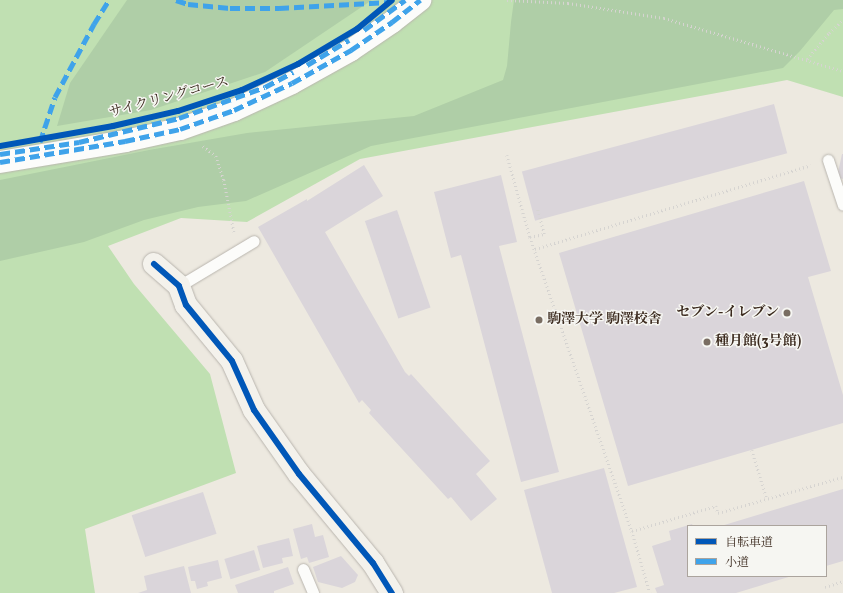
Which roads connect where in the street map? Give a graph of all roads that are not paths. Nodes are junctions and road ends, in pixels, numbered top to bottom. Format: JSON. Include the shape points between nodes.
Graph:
{"nodes":[{"id":1,"x":420,"y":0,"type":"edge"},
{"id":2,"x":828,"y":160,"type":"road end"},
{"id":3,"x":0,"y":162,"type":"edge"},
{"id":4,"x":843,"y":205,"type":"edge"},
{"id":5,"x":254,"y":241,"type":"dead end"},
{"id":6,"x":154,"y":264,"type":"dead end"},
{"id":7,"x":180,"y":286,"type":"junction"},
{"id":8,"x":303,"y":569,"type":"dead end"},
{"id":9,"x":313,"y":593,"type":"edge"},
{"id":10,"x":392,"y":593,"type":"edge"}],
"edges":[{"from":1,"to":3,"type":"street","via":[[351,50],[292,83],[234,110],[180,129],[125,142]]},
{"from":2,"to":4,"type":"lane"},
{"from":5,"to":7,"type":"lane"},
{"from":6,"to":7,"type":"street"},
{"from":7,"to":10,"type":"street","via":[[186,305],[232,361],[254,410],[299,474],[373,563]]},
{"from":8,"to":9,"type":"lane"}]}
